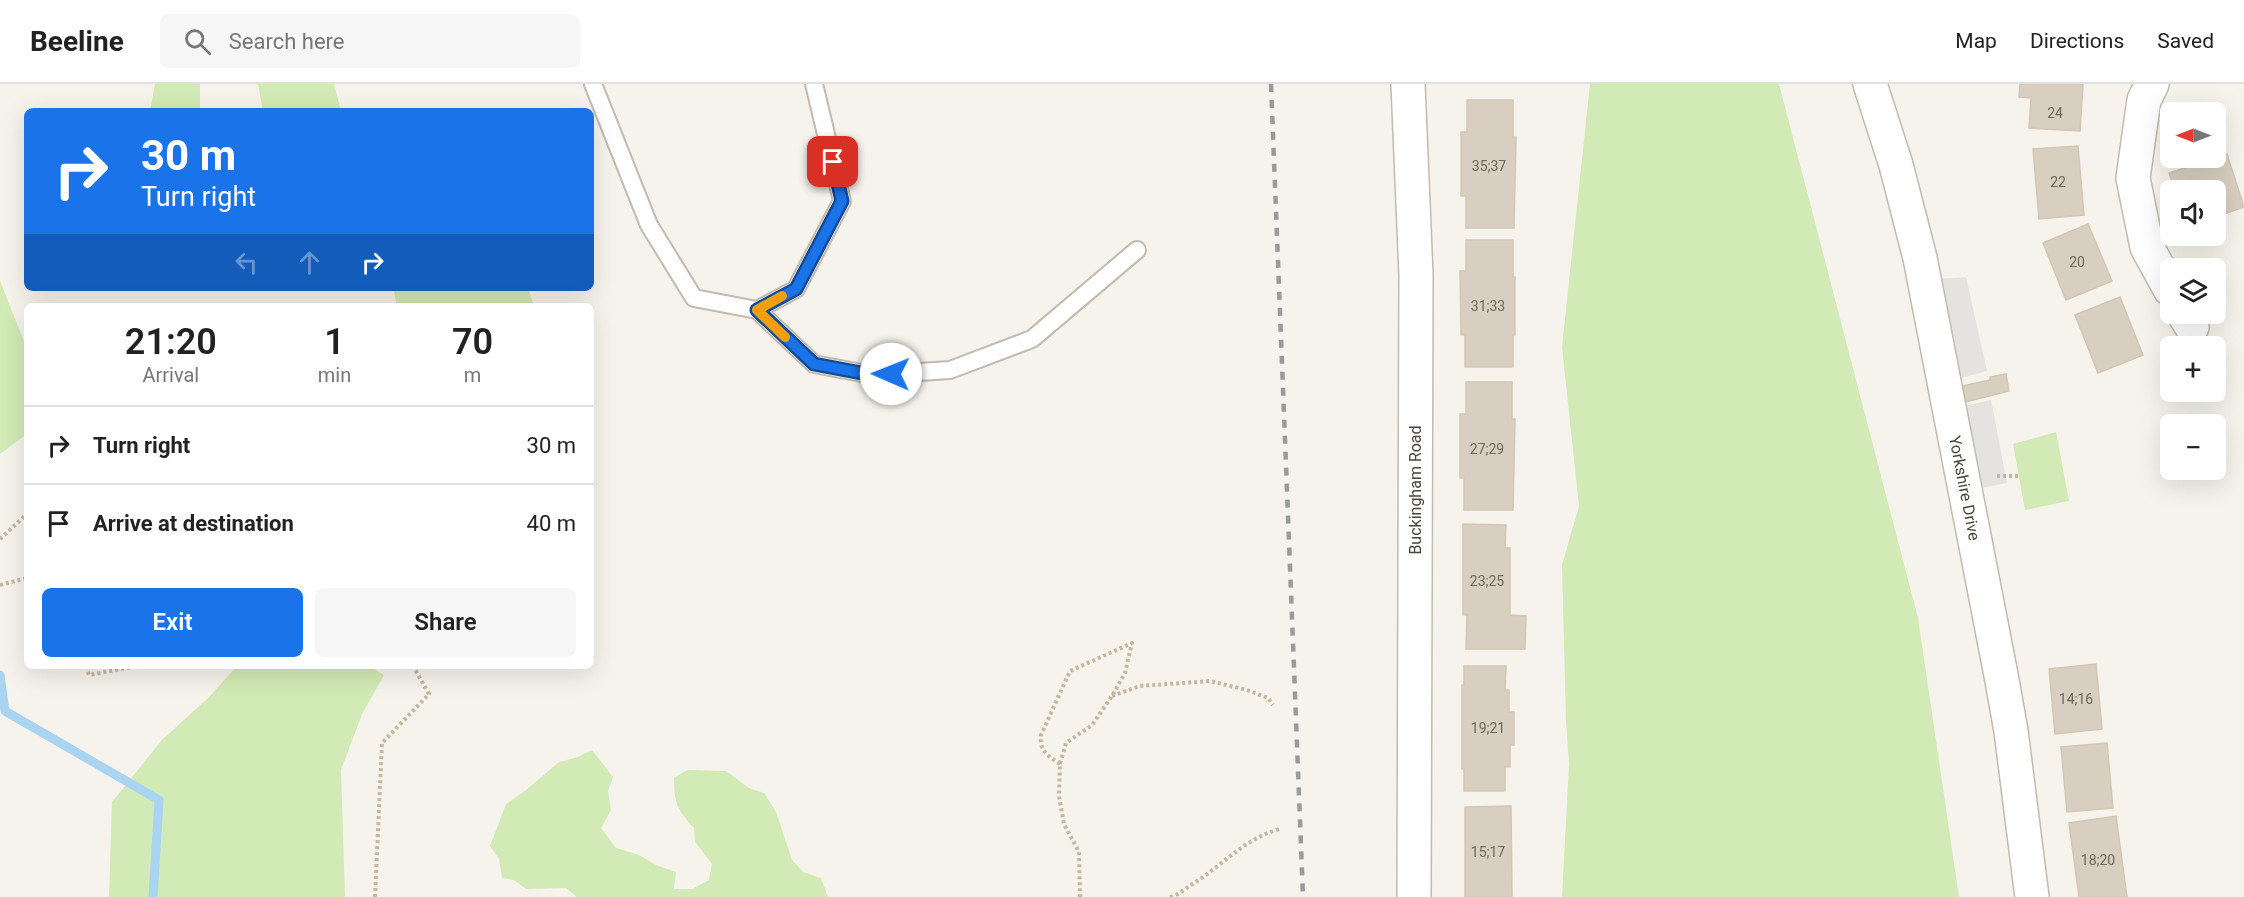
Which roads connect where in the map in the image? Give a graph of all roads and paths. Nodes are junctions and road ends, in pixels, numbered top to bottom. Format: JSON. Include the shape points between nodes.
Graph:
{"nodes":[{"id":1,"x":593,"y":84,"type":"edge"},
{"id":2,"x":814,"y":84,"type":"edge"},
{"id":3,"x":1408,"y":84,"type":"edge"},
{"id":4,"x":1870,"y":84,"type":"edge"},
{"id":5,"x":2152,"y":84,"type":"edge"},
{"id":6,"x":1137,"y":250,"type":"dead end"},
{"id":7,"x":2160,"y":271,"type":"edge"},
{"id":8,"x":757,"y":310,"type":"junction"},
{"id":9,"x":24,"y":517,"type":"edge"},
{"id":10,"x":0,"y":539,"type":"edge"},
{"id":11,"x":24,"y":579,"type":"edge"},
{"id":12,"x":0,"y":585,"type":"edge"},
{"id":13,"x":87,"y":669,"type":"edge"},
{"id":14,"x":122,"y":669,"type":"edge"},
{"id":15,"x":415,"y":669,"type":"edge"},
{"id":16,"x":1112,"y":696,"type":"junction"},
{"id":17,"x":1274,"y":705,"type":"dead end"},
{"id":18,"x":1060,"y":764,"type":"junction"},
{"id":19,"x":1280,"y":829,"type":"dead end"},
{"id":20,"x":375,"y":897,"type":"edge"},
{"id":21,"x":1080,"y":897,"type":"edge"},
{"id":22,"x":1170,"y":897,"type":"edge"},
{"id":23,"x":1414,"y":897,"type":"edge"},
{"id":24,"x":2032,"y":897,"type":"edge"}],
"edges":[{"from":1,"to":8,"type":"lane","via":[[649,225],[694,298]]},
{"from":2,"to":8,"type":"lane","via":[[842,201],[796,289]]},
{"from":3,"to":23,"type":"street","name":"Buckingham Road","via":[[1416,275]]},
{"from":4,"to":24,"type":"street","name":"Yorkshire Drive","via":[[1920,258],[2011,731]]},
{"from":5,"to":7,"type":"street","via":[[2144,100],[2133,178],[2147,247]]},
{"from":6,"to":8,"type":"lane","via":[[1032,339],[950,370],[872,375],[814,364]]},
{"from":9,"to":10,"type":"path"},
{"from":11,"to":12,"type":"path"},
{"from":13,"to":14,"type":"path","via":[[89,675]]},
{"from":15,"to":20,"type":"path","via":[[429,694],[382,742]]},
{"from":16,"to":17,"type":"path","via":[[1140,686],[1210,681],[1247,690],[1268,698]]},
{"from":16,"to":18,"type":"path","via":[[1092,724],[1066,743]]},
{"from":16,"to":18,"type":"path","via":[[1125,673],[1132,643],[1070,671],[1040,744],[1044,753]]},
{"from":18,"to":21,"type":"path","via":[[1059,796],[1064,824],[1079,852]]},
{"from":19,"to":22,"type":"path","via":[[1263,833],[1212,872]]}]}
